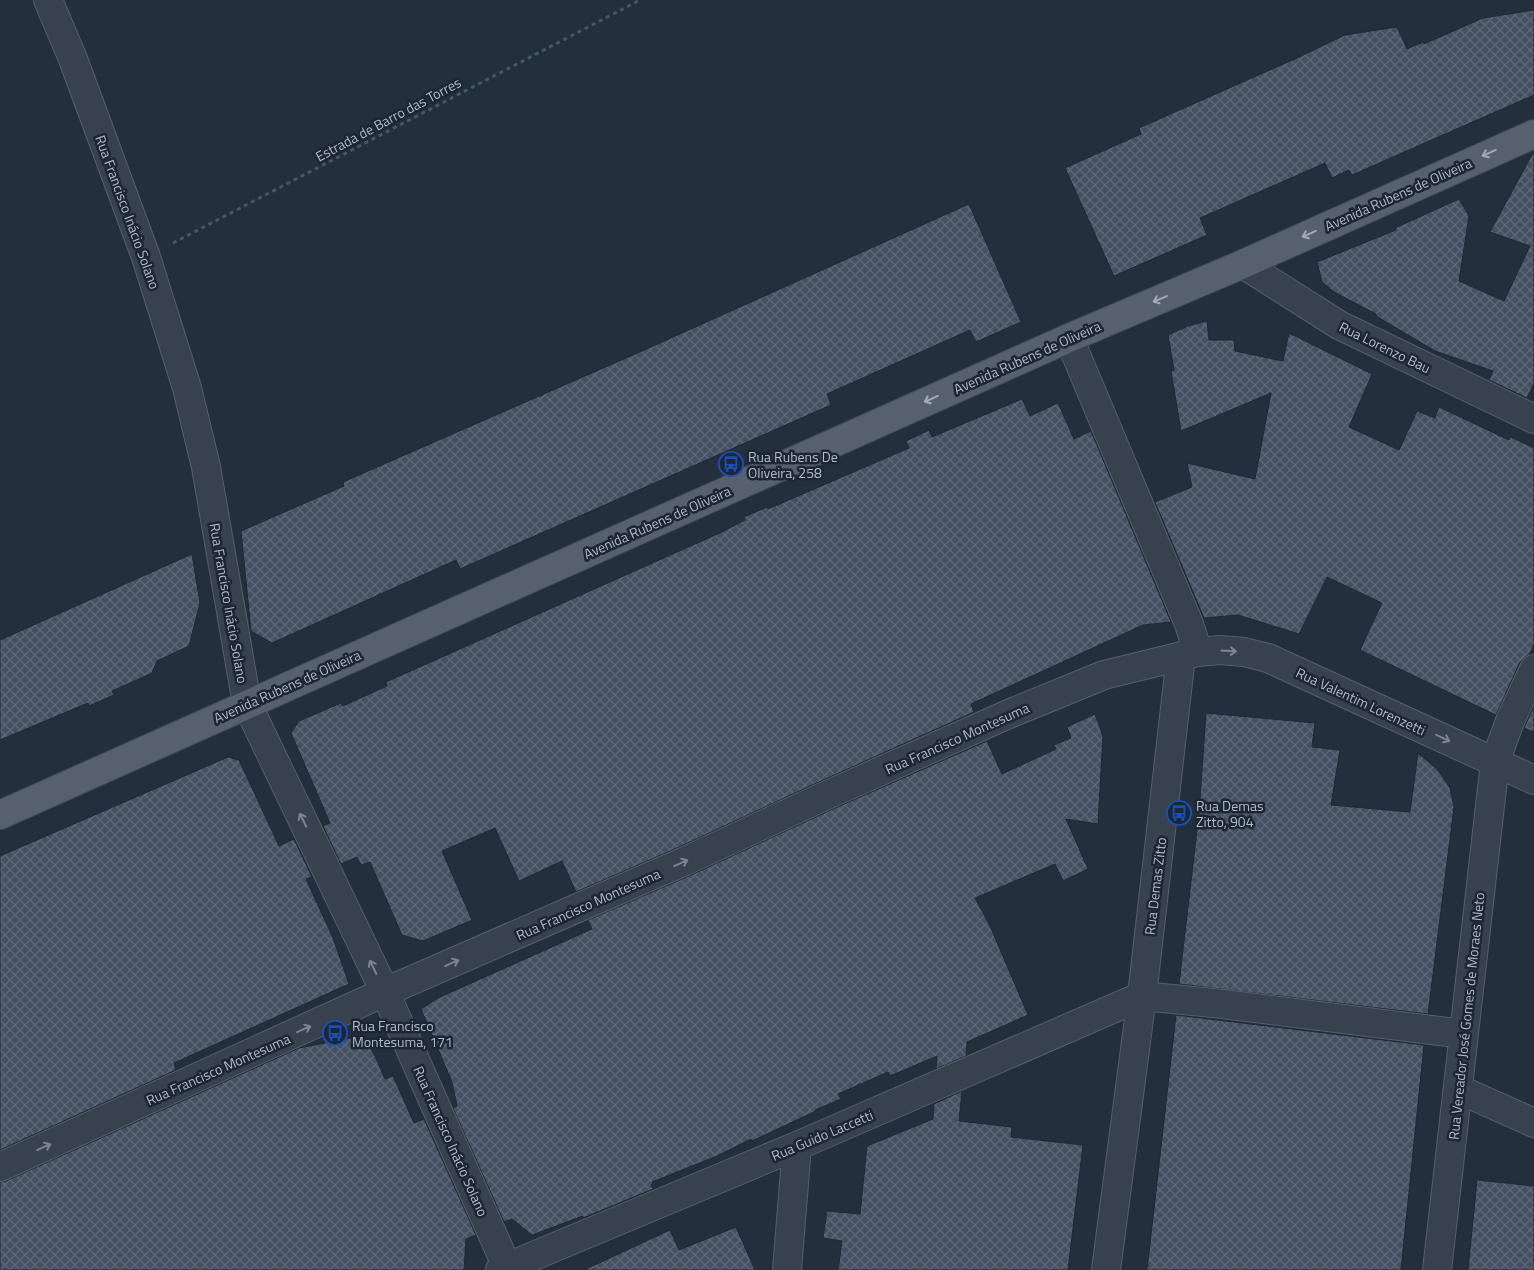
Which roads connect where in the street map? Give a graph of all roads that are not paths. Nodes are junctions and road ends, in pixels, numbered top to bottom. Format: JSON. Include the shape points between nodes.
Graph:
{"nodes":[{"id":1,"x":48,"y":0,"type":"edge"},
{"id":2,"x":1534,"y":134,"type":"edge"},
{"id":3,"x":1243,"y":264,"type":"junction"},
{"id":4,"x":1069,"y":338,"type":"junction"},
{"id":5,"x":1534,"y":419,"type":"edge"},
{"id":6,"x":1189,"y":654,"type":"junction"},
{"id":7,"x":1534,"y":669,"type":"edge"},
{"id":8,"x":247,"y":704,"type":"junction"},
{"id":9,"x":1495,"y":762,"type":"junction"},
{"id":10,"x":1534,"y":780,"type":"edge"},
{"id":11,"x":0,"y":815,"type":"edge"},
{"id":12,"x":385,"y":992,"type":"junction"},
{"id":13,"x":1142,"y":996,"type":"junction"},
{"id":14,"x":1464,"y":1034,"type":"junction"},
{"id":15,"x":1458,"y":1089,"type":"junction"},
{"id":16,"x":1534,"y":1123,"type":"edge"},
{"id":17,"x":797,"y":1146,"type":"junction"},
{"id":18,"x":0,"y":1167,"type":"edge"},
{"id":19,"x":504,"y":1268,"type":"edge"},
{"id":20,"x":787,"y":1270,"type":"edge"},
{"id":21,"x":1106,"y":1270,"type":"edge"},
{"id":22,"x":1437,"y":1270,"type":"edge"}],
"edges":[{"from":1,"to":8,"type":"street","name":"Rua Francisco Inácio Solano","via":[[146,258],[187,388],[206,467]]},
{"from":2,"to":3,"type":"main road","name":"Avenida Rubens de Oliveira","one_way":true},
{"from":3,"to":4,"type":"main road","name":"Avenida Rubens de Oliveira","one_way":true},
{"from":3,"to":5,"type":"street","name":"Rua Lorenzo Bau","via":[[1338,325]]},
{"from":4,"to":6,"type":"street","via":[[1189,624]]},
{"from":4,"to":8,"type":"main road","name":"Avenida Rubens de Oliveira","one_way":true},
{"from":6,"to":9,"type":"street","name":"Rua Valentim Lorenzetti","one_way":true,"via":[[1220,650],[1268,658]]},
{"from":12,"to":6,"type":"street","name":"Rua Francisco Montesuma","one_way":true,"via":[[683,862],[1010,713],[1104,675]]},
{"from":6,"to":13,"type":"street","name":"Rua Demas Zitto"},
{"from":7,"to":9,"type":"street","name":"Rua Vereador José Gomes de Moraes Neto"},
{"from":8,"to":11,"type":"main road","name":"Avenida Rubens de Oliveira"},
{"from":12,"to":8,"type":"street","name":"Rua Francisco Inácio Solano","one_way":true},
{"from":9,"to":10,"type":"street","name":"Rua Valentim Lorenzetti"},
{"from":9,"to":14,"type":"street","name":"Rua Vereador José Gomes de Moraes Neto"},
{"from":18,"to":12,"type":"street","name":"Rua Francisco Montesuma","one_way":true},
{"from":12,"to":19,"type":"street","name":"Rua Francisco Inácio Solano"},
{"from":13,"to":14,"type":"street"},
{"from":13,"to":17,"type":"street","name":"Rua Guido Laccetti"},
{"from":13,"to":21,"type":"street","name":"Rua Demas Zitto"},
{"from":14,"to":15,"type":"street","name":"Rua Vereador José Gomes de Moraes Neto"},
{"from":15,"to":16,"type":"street"},
{"from":15,"to":22,"type":"street","name":"Rua Vereador José Gomes de Moraes Neto"},
{"from":17,"to":19,"type":"street","name":"Rua Guido Laccetti"},
{"from":17,"to":20,"type":"street"}]}
